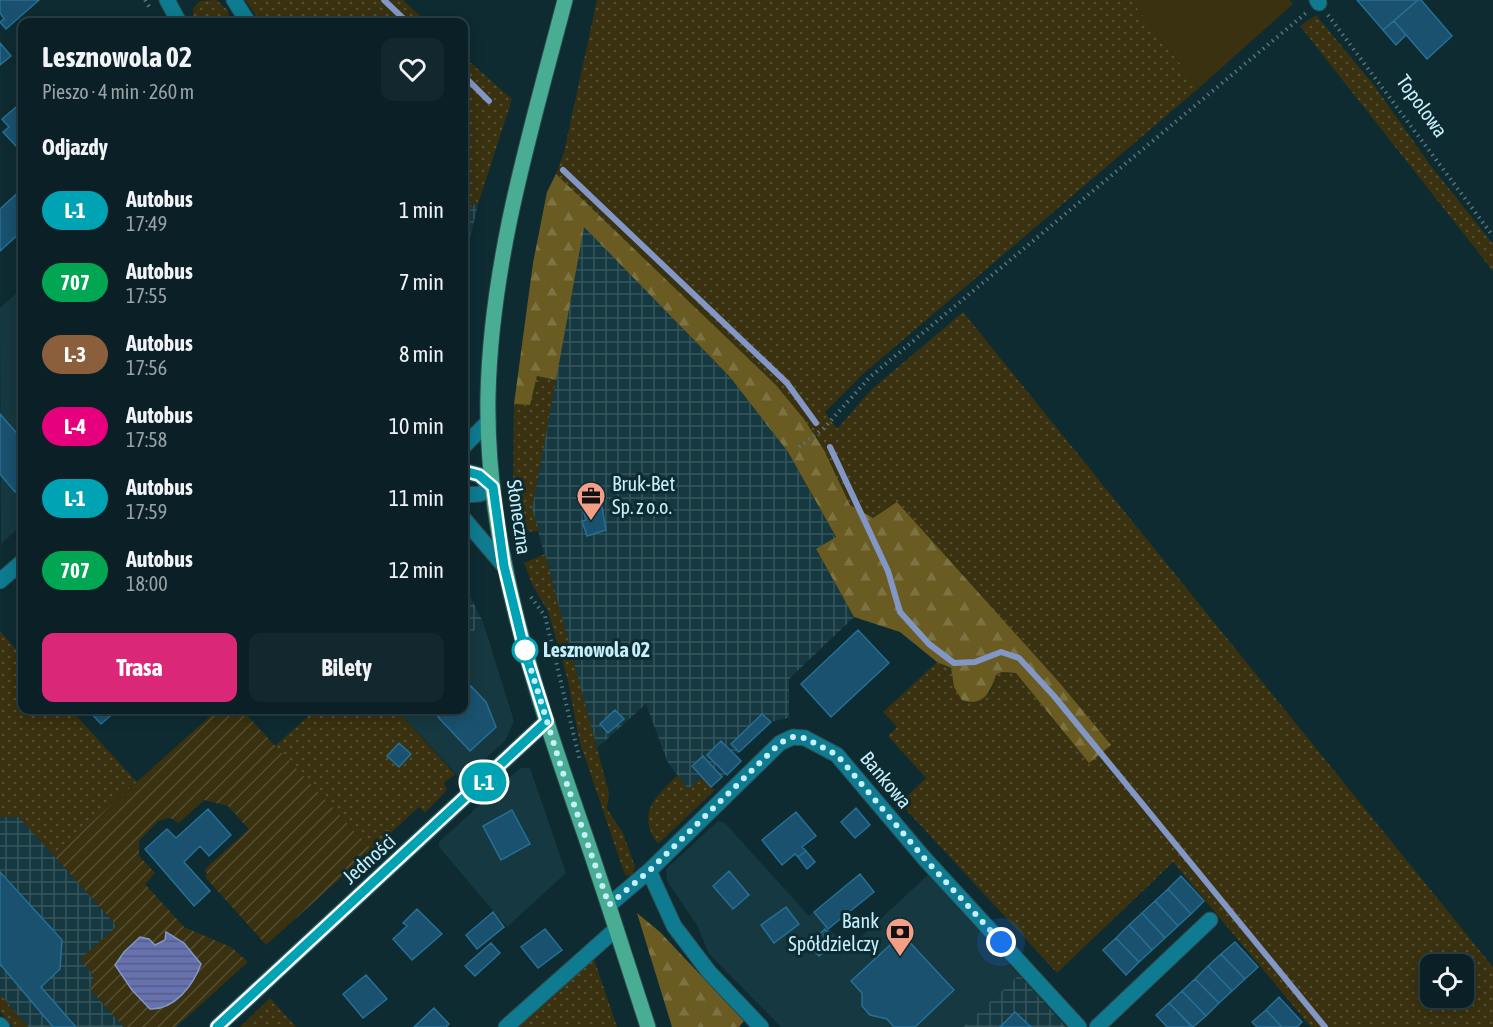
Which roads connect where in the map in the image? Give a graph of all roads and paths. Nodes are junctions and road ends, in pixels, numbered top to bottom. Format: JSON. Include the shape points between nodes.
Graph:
{"nodes":[{"id":1,"x":234,"y":0,"type":"edge"},
{"id":2,"x":565,"y":0,"type":"edge"},
{"id":3,"x":173,"y":2,"type":"edge"},
{"id":4,"x":1318,"y":2,"type":"edge"},
{"id":5,"x":178,"y":18,"type":"edge"},
{"id":6,"x":245,"y":18,"type":"edge"},
{"id":7,"x":1493,"y":236,"type":"edge"},
{"id":8,"x":488,"y":422,"type":"junction"},
{"id":9,"x":468,"y":442,"type":"edge"},
{"id":10,"x":799,"y":447,"type":"dead end"},
{"id":11,"x":468,"y":472,"type":"edge"},
{"id":12,"x":493,"y":487,"type":"junction"},
{"id":13,"x":468,"y":495,"type":"edge"},
{"id":14,"x":468,"y":524,"type":"edge"},
{"id":15,"x":18,"y":565,"type":"edge"},
{"id":16,"x":504,"y":566,"type":"junction"},
{"id":17,"x":0,"y":581,"type":"edge"},
{"id":18,"x":528,"y":588,"type":"dead end"},
{"id":19,"x":547,"y":721,"type":"junction"},
{"id":20,"x":584,"y":773,"type":"dead end"},
{"id":21,"x":649,"y":871,"type":"junction"},
{"id":22,"x":609,"y":905,"type":"junction"},
{"id":23,"x":1210,"y":920,"type":"dead end"},
{"id":24,"x":616,"y":929,"type":"junction"},
{"id":25,"x":217,"y":1027,"type":"edge"},
{"id":26,"x":506,"y":1027,"type":"edge"},
{"id":27,"x":648,"y":1027,"type":"edge"},
{"id":28,"x":761,"y":1027,"type":"edge"},
{"id":29,"x":1079,"y":1027,"type":"edge"},
{"id":30,"x":1097,"y":1027,"type":"edge"}],
"edges":[{"from":1,"to":6,"type":"street"},
{"from":2,"to":8,"type":"main road","name":"Słoneczna","via":[[526,151],[497,286]]},
{"from":3,"to":5,"type":"street"},
{"from":4,"to":7,"type":"path","name":"Topolowa"},
{"from":4,"to":10,"type":"path","via":[[870,377],[824,428]]},
{"from":8,"to":9,"type":"street"},
{"from":8,"to":12,"type":"main road","name":"Słoneczna"},
{"from":11,"to":12,"type":"street","via":[[479,475]]},
{"from":12,"to":13,"type":"street"},
{"from":12,"to":16,"type":"main road","name":"Słoneczna"},
{"from":14,"to":16,"type":"street"},
{"from":15,"to":17,"type":"street"},
{"from":16,"to":19,"type":"main road","name":"Słoneczna"},
{"from":18,"to":20,"type":"path","via":[[545,616]]},
{"from":19,"to":22,"type":"main road","name":"Słoneczna"},
{"from":19,"to":25,"type":"street","name":"Jedności"},
{"from":21,"to":22,"type":"street","name":"Bankowa"},
{"from":21,"to":28,"type":"street","via":[[674,926]]},
{"from":21,"to":29,"type":"street","name":"Bankowa","via":[[780,743],[793,737],[805,738],[837,755],[854,772],[924,858]]},
{"from":22,"to":24,"type":"main road","name":"Słoneczna"},
{"from":23,"to":30,"type":"street"},
{"from":24,"to":26,"type":"street"},
{"from":24,"to":27,"type":"main road","name":"Słoneczna"}]}
